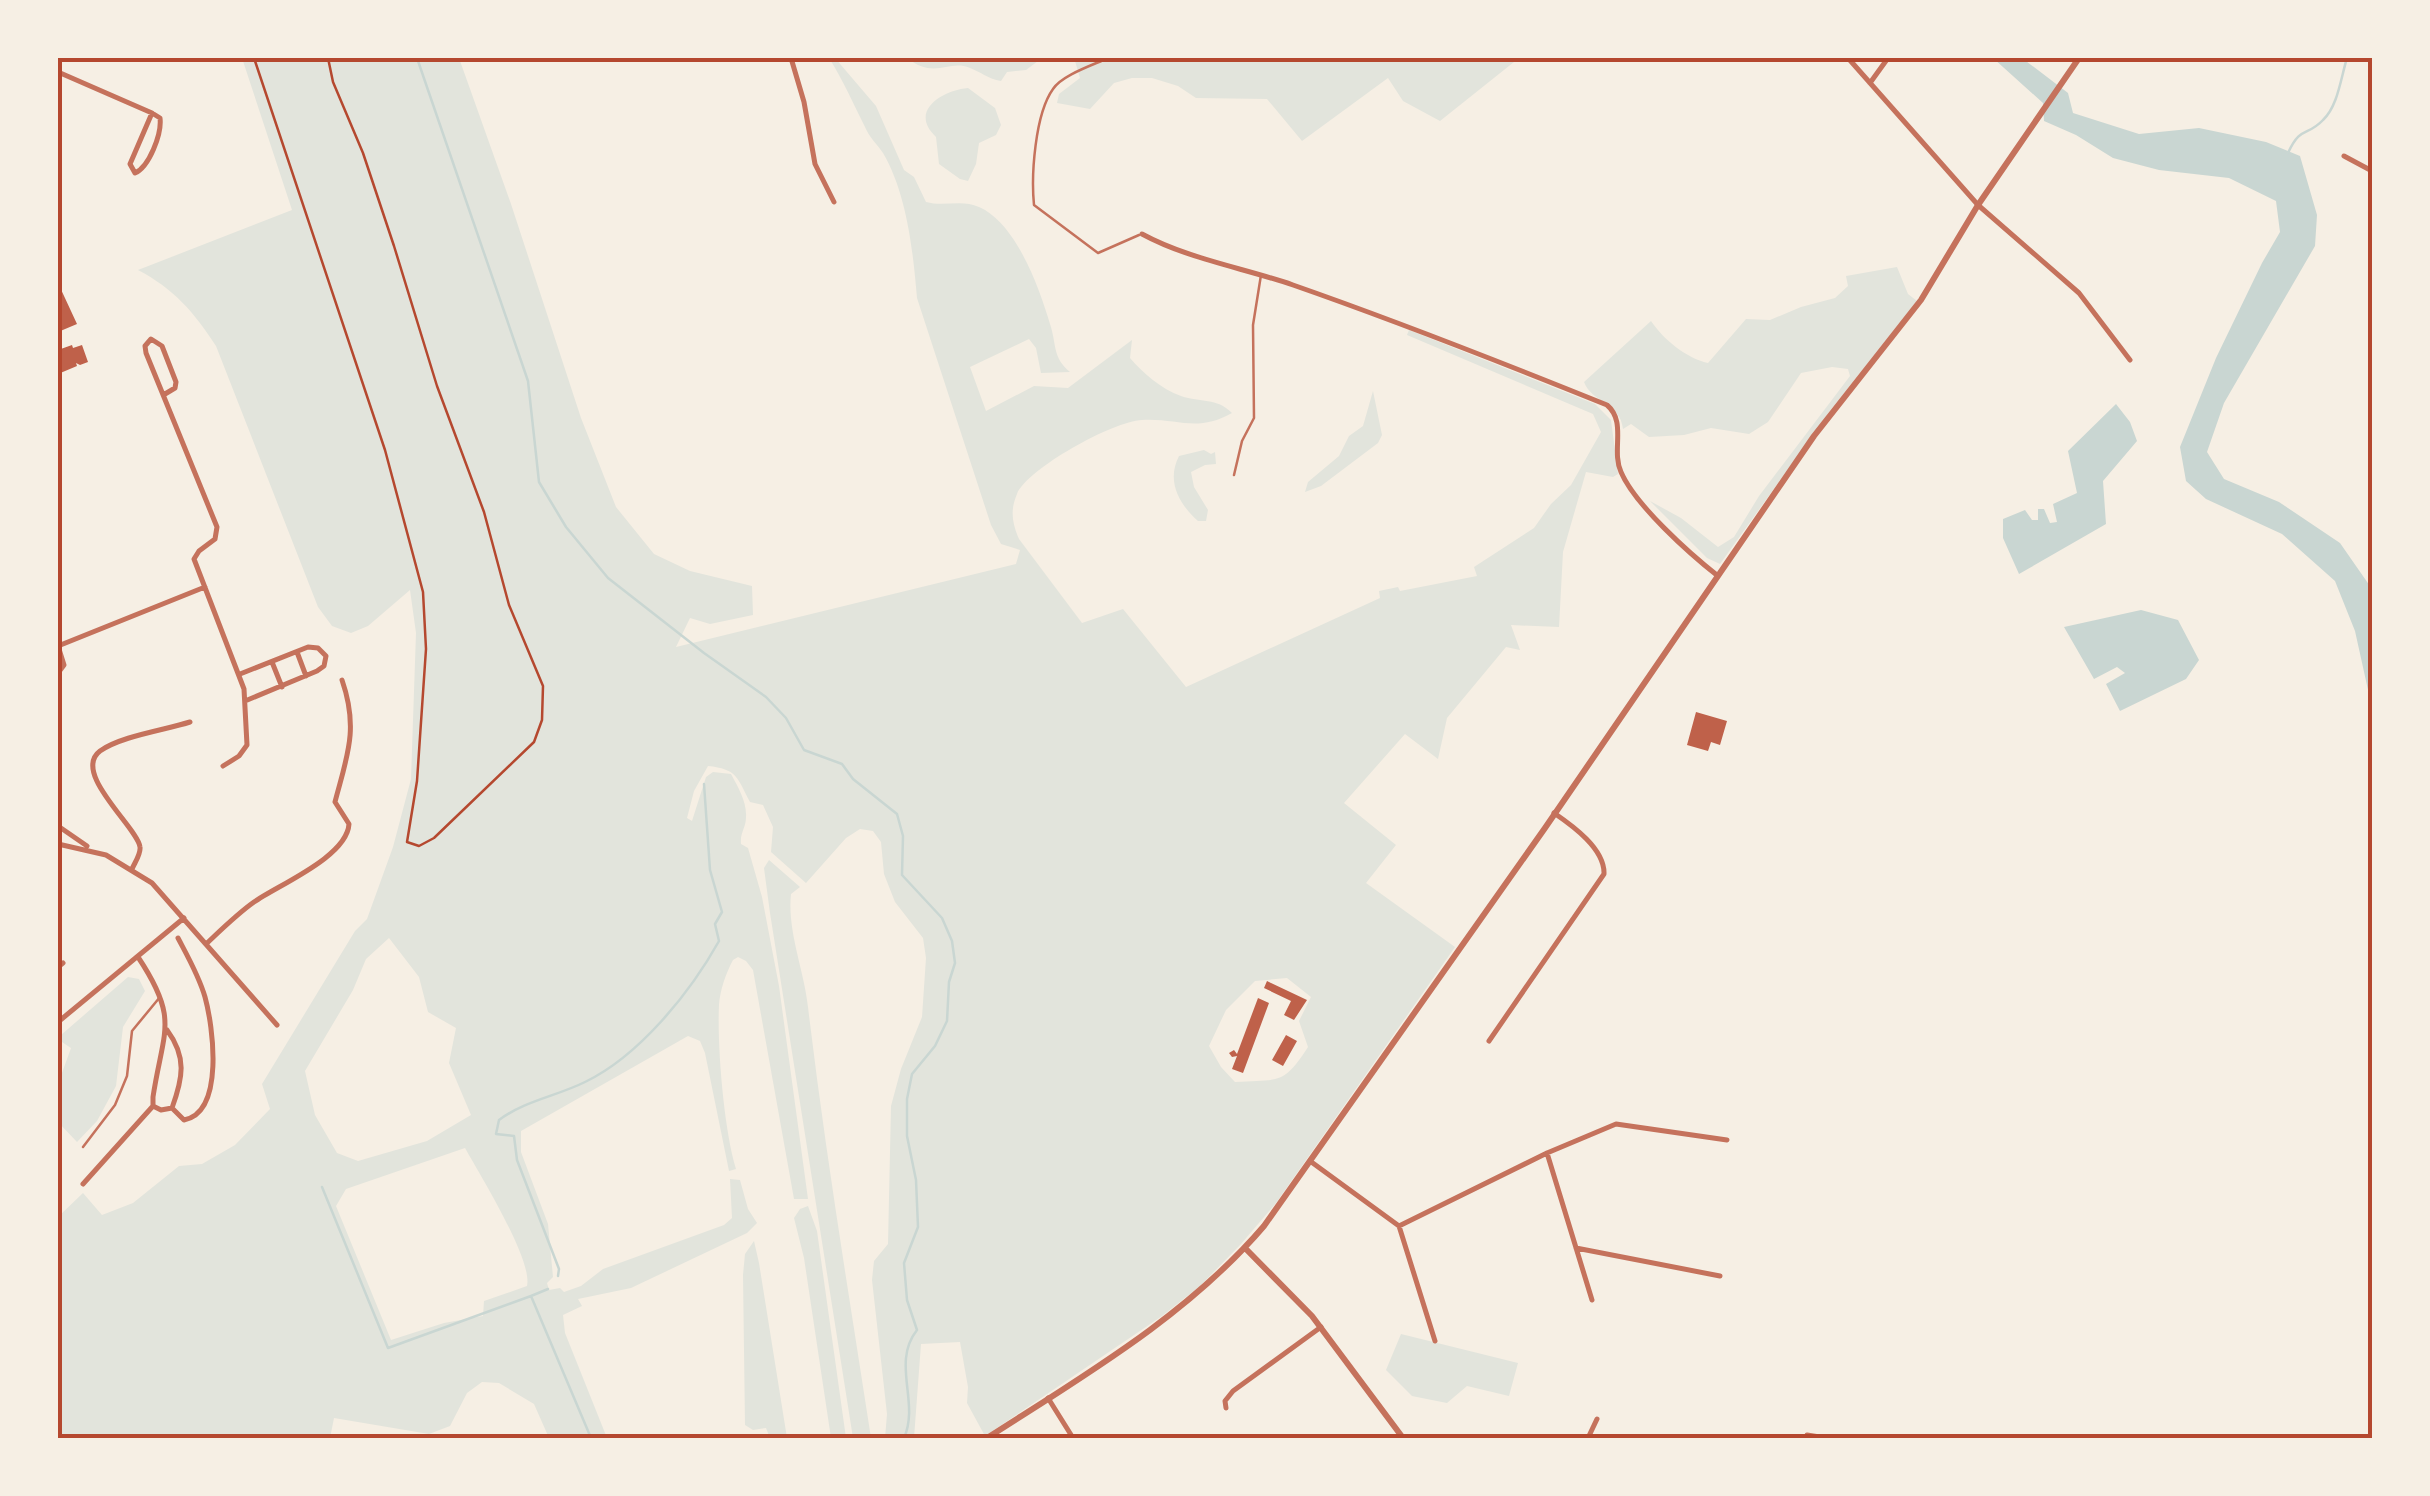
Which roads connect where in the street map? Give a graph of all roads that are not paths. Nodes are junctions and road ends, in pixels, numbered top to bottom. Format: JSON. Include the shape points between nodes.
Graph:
{"nodes":[{"id":1,"x":790,"y":58,"type":"edge"},
{"id":2,"x":1108,"y":58,"type":"edge"},
{"id":3,"x":1848,"y":58,"type":"edge"},
{"id":4,"x":1888,"y":58,"type":"edge"},
{"id":5,"x":2080,"y":58,"type":"edge"},
{"id":6,"x":58,"y":72,"type":"edge"},
{"id":7,"x":1870,"y":83,"type":"junction"},
{"id":8,"x":152,"y":113,"type":"junction"},
{"id":9,"x":2344,"y":156,"type":"dead end"},
{"id":10,"x":2372,"y":171,"type":"edge"},
{"id":11,"x":834,"y":202,"type":"dead end"},
{"id":12,"x":1978,"y":205,"type":"junction"},
{"id":13,"x":1142,"y":234,"type":"joint"},
{"id":14,"x":1261,"y":274,"type":"junction"},
{"id":15,"x":2130,"y":360,"type":"dead end"},
{"id":16,"x":165,"y":394,"type":"junction"},
{"id":17,"x":1234,"y":475,"type":"dead end"},
{"id":18,"x":1718,"y":576,"type":"junction"},
{"id":19,"x":205,"y":587,"type":"junction"},
{"id":20,"x":58,"y":646,"type":"edge"},
{"id":21,"x":297,"y":652,"type":"junction"},
{"id":22,"x":272,"y":662,"type":"junction"},
{"id":23,"x":58,"y":673,"type":"edge"},
{"id":24,"x":240,"y":674,"type":"junction"},
{"id":25,"x":306,"y":676,"type":"junction"},
{"id":26,"x":342,"y":680,"type":"dead end"},
{"id":27,"x":282,"y":687,"type":"junction"},
{"id":28,"x":244,"y":701,"type":"junction"},
{"id":29,"x":190,"y":722,"type":"dead end"},
{"id":30,"x":223,"y":766,"type":"dead end"},
{"id":31,"x":1554,"y":814,"type":"junction"},
{"id":32,"x":58,"y":826,"type":"edge"},
{"id":33,"x":58,"y":844,"type":"edge"},
{"id":34,"x":94,"y":851,"type":"junction"},
{"id":35,"x":132,"y":868,"type":"junction"},
{"id":36,"x":184,"y":918,"type":"junction"},
{"id":37,"x":178,"y":938,"type":"dead end"},
{"id":38,"x":206,"y":944,"type":"junction"},
{"id":39,"x":138,"y":956,"type":"junction"},
{"id":40,"x":160,"y":997,"type":"junction"},
{"id":41,"x":58,"y":1022,"type":"edge"},
{"id":42,"x":277,"y":1025,"type":"dead end"},
{"id":43,"x":168,"y":1030,"type":"junction"},
{"id":44,"x":1490,"y":1041,"type":"dead end"},
{"id":45,"x":153,"y":1106,"type":"junction"},
{"id":46,"x":172,"y":1108,"type":"junction"},
{"id":47,"x":1727,"y":1140,"type":"dead end"},
{"id":48,"x":83,"y":1146,"type":"dead end"},
{"id":49,"x":1547,"y":1153,"type":"junction"},
{"id":50,"x":1310,"y":1162,"type":"junction"},
{"id":51,"x":84,"y":1184,"type":"dead end"},
{"id":52,"x":1399,"y":1226,"type":"junction"},
{"id":53,"x":1244,"y":1248,"type":"junction"},
{"id":54,"x":1576,"y":1248,"type":"junction"},
{"id":55,"x":1720,"y":1276,"type":"dead end"},
{"id":56,"x":1592,"y":1300,"type":"dead end"},
{"id":57,"x":1321,"y":1326,"type":"junction"},
{"id":58,"x":1435,"y":1341,"type":"dead end"},
{"id":59,"x":1048,"y":1398,"type":"junction"},
{"id":60,"x":1226,"y":1408,"type":"dead end"},
{"id":61,"x":1597,"y":1419,"type":"dead end"},
{"id":62,"x":1807,"y":1434,"type":"dead end"},
{"id":63,"x":988,"y":1438,"type":"edge"},
{"id":64,"x":1073,"y":1438,"type":"edge"},
{"id":65,"x":1403,"y":1438,"type":"edge"},
{"id":66,"x":1588,"y":1438,"type":"edge"},
{"id":67,"x":1826,"y":1438,"type":"edge"}],
"edges":[{"from":1,"to":11,"type":"street","via":[[815,164]]},
{"from":2,"to":13,"type":"lane","via":[[1054,86],[1030,169],[1034,205],[1098,252]]},
{"from":3,"to":7,"type":"street"},
{"from":4,"to":7,"type":"street"},
{"from":5,"to":12,"type":"street"},
{"from":6,"to":8,"type":"street"},
{"from":7,"to":12,"type":"street"},
{"from":8,"to":8,"type":"street","via":[[162,127],[144,168],[134,173],[130,164]]},
{"from":9,"to":10,"type":"street"},
{"from":12,"to":15,"type":"street","via":[[2079,293]]},
{"from":12,"to":18,"type":"street","via":[[1921,300],[1814,436]]},
{"from":13,"to":14,"type":"street"},
{"from":14,"to":17,"type":"lane","via":[[1253,326],[1254,418]]},
{"from":14,"to":18,"type":"street","via":[[1610,407],[1627,483]]},
{"from":16,"to":16,"type":"street","via":[[176,382],[162,346],[151,339],[145,349]]},
{"from":16,"to":19,"type":"street","via":[[217,527],[215,540],[194,558]]},
{"from":18,"to":31,"type":"street"},
{"from":19,"to":20,"type":"street"},
{"from":19,"to":24,"type":"street"},
{"from":20,"to":23,"type":"street","via":[[64,664]]},
{"from":21,"to":22,"type":"street"},
{"from":21,"to":25,"type":"street"},
{"from":21,"to":25,"type":"street","via":[[312,647],[325,655],[322,667]]},
{"from":22,"to":24,"type":"street"},
{"from":22,"to":27,"type":"street"},
{"from":24,"to":28,"type":"street"},
{"from":25,"to":27,"type":"street"},
{"from":26,"to":38,"type":"street","via":[[351,732],[335,805],[349,826],[342,841]]},
{"from":27,"to":28,"type":"street"},
{"from":28,"to":30,"type":"street","via":[[246,745]]},
{"from":29,"to":35,"type":"street","via":[[95,757],[106,799],[139,843]]},
{"from":31,"to":44,"type":"street","via":[[1599,854],[1605,872]]},
{"from":31,"to":50,"type":"street"},
{"from":32,"to":34,"type":"street"},
{"from":33,"to":34,"type":"street"},
{"from":34,"to":35,"type":"street"},
{"from":35,"to":36,"type":"street"},
{"from":36,"to":38,"type":"street"},
{"from":36,"to":39,"type":"street"},
{"from":37,"to":46,"type":"street","via":[[204,993],[213,1060],[202,1110],[184,1120]]},
{"from":38,"to":42,"type":"street"},
{"from":39,"to":40,"type":"street"},
{"from":39,"to":41,"type":"street"},
{"from":40,"to":43,"type":"street"},
{"from":40,"to":48,"type":"lane","via":[[132,1030],[115,1106]]},
{"from":43,"to":45,"type":"street"},
{"from":43,"to":46,"type":"street","via":[[183,1061]]},
{"from":45,"to":46,"type":"street"},
{"from":45,"to":51,"type":"street"},
{"from":47,"to":49,"type":"street","via":[[1616,1124]]},
{"from":49,"to":52,"type":"street"},
{"from":49,"to":54,"type":"street"},
{"from":50,"to":52,"type":"street"},
{"from":50,"to":53,"type":"street"},
{"from":52,"to":58,"type":"street"},
{"from":53,"to":57,"type":"street"},
{"from":53,"to":59,"type":"street","via":[[1172,1315]]},
{"from":54,"to":55,"type":"street"},
{"from":54,"to":56,"type":"street"},
{"from":57,"to":60,"type":"street","via":[[1232,1392]]},
{"from":57,"to":65,"type":"street"},
{"from":59,"to":63,"type":"street"},
{"from":59,"to":64,"type":"street"},
{"from":61,"to":66,"type":"street"},
{"from":62,"to":67,"type":"street"}]}
